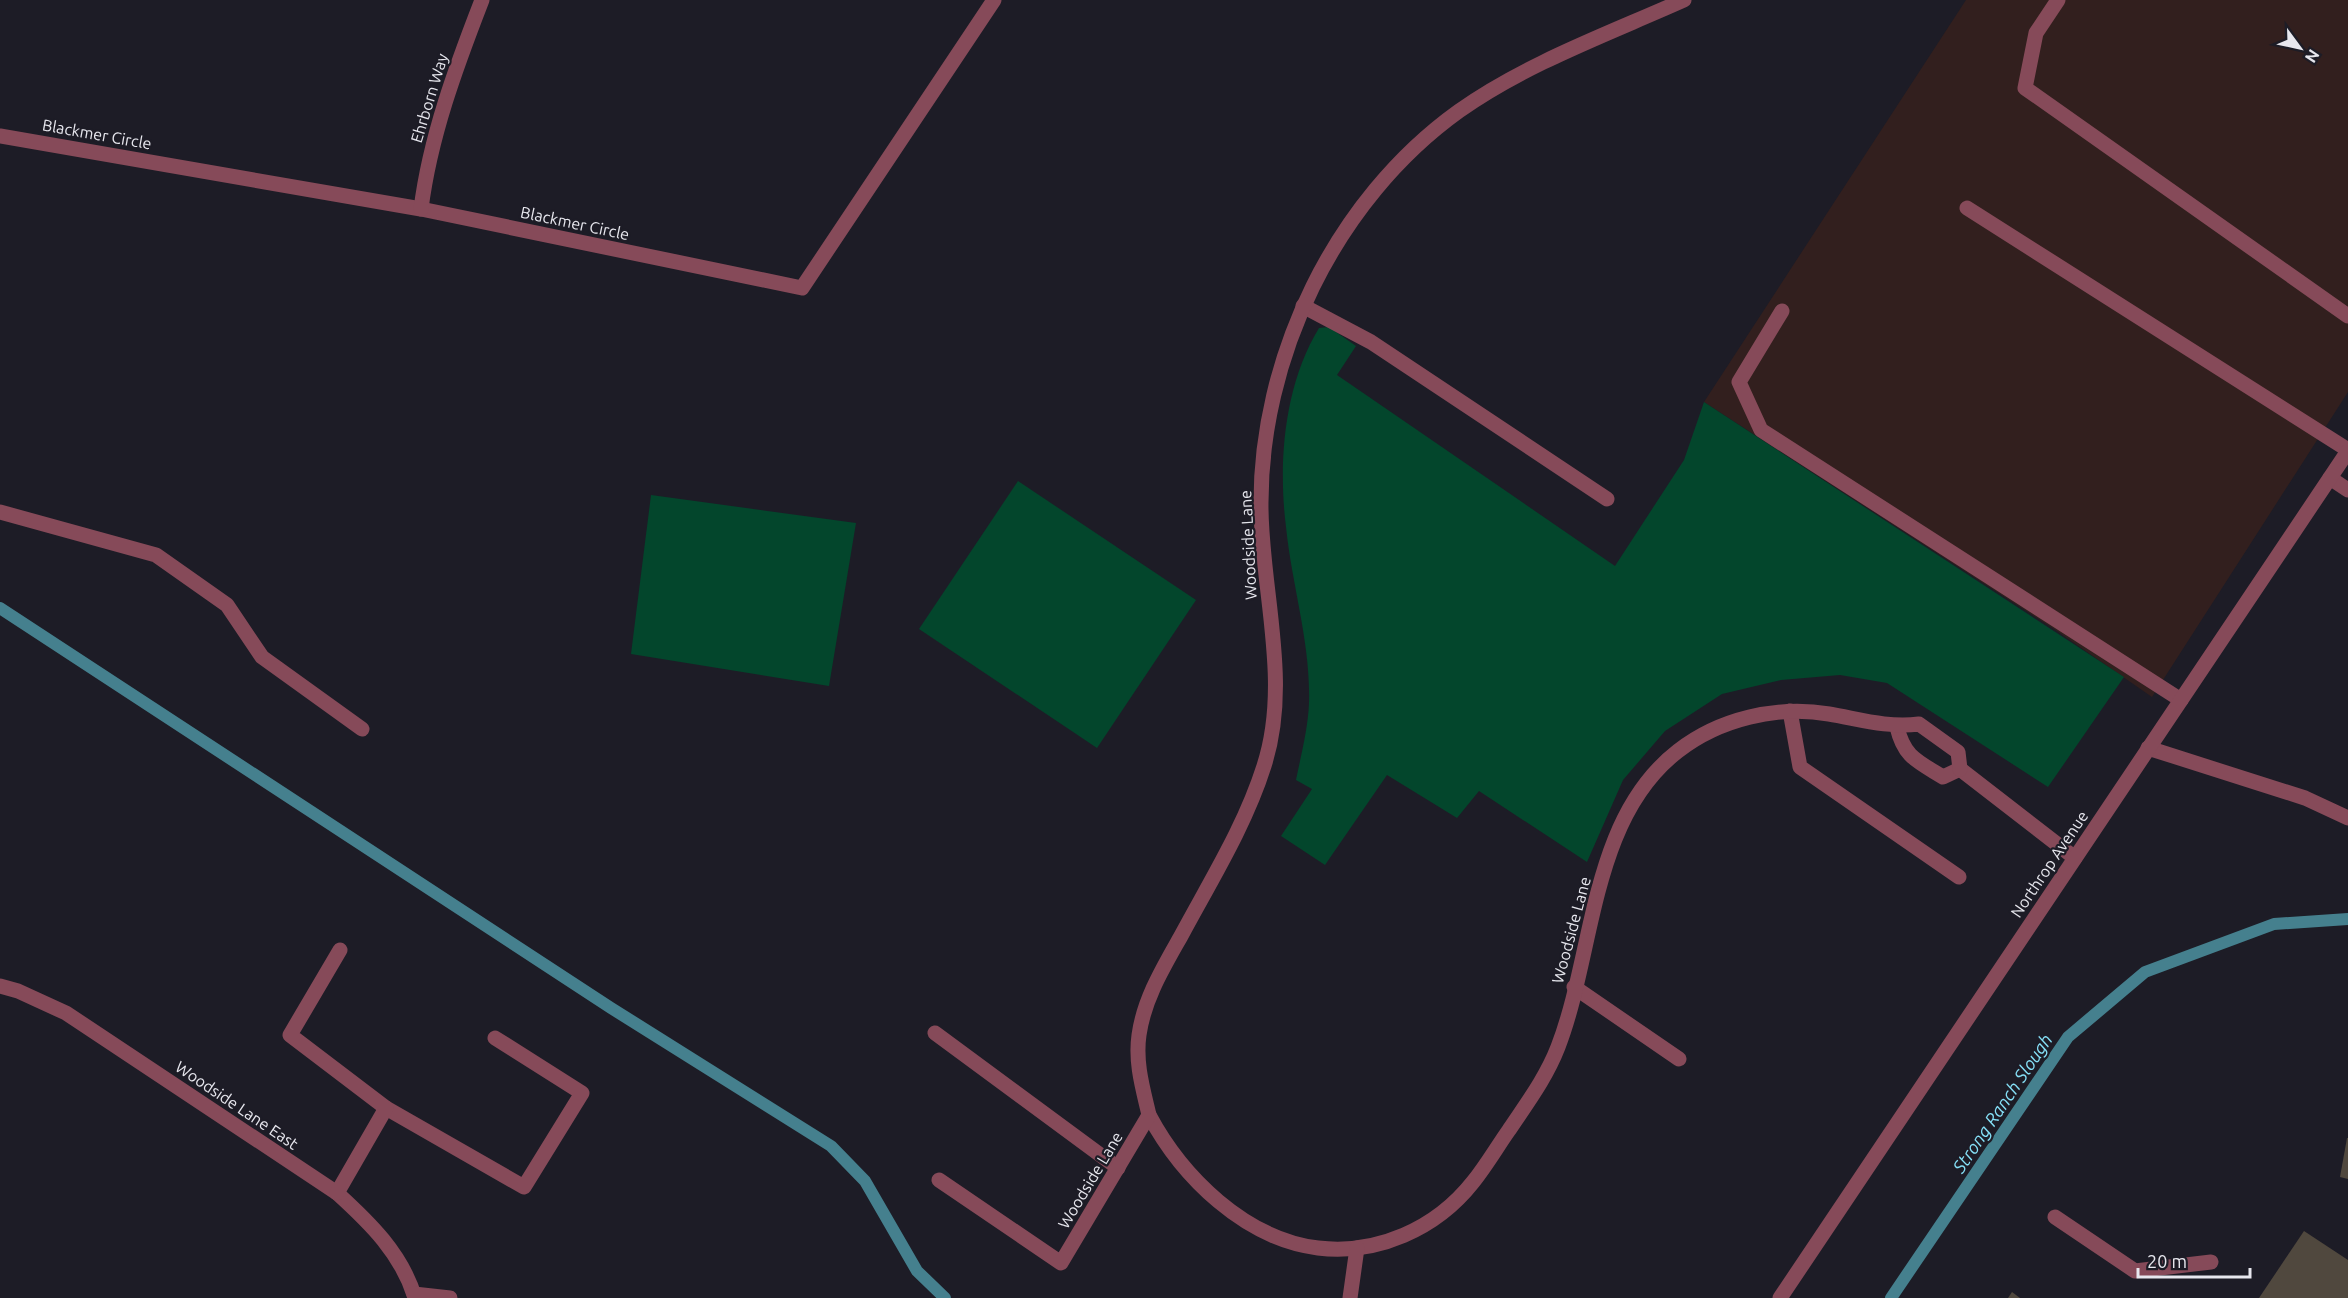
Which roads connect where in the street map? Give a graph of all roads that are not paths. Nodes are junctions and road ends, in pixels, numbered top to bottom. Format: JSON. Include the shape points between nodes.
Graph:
{"nodes":[{"id":1,"x":482,"y":0,"type":"edge"},
{"id":2,"x":994,"y":0,"type":"edge"},
{"id":3,"x":1684,"y":0,"type":"edge"},
{"id":4,"x":2058,"y":0,"type":"edge"},
{"id":5,"x":0,"y":136,"type":"edge"},
{"id":6,"x":1967,"y":208,"type":"dead end"},
{"id":7,"x":421,"y":209,"type":"junction"},
{"id":8,"x":1303,"y":306,"type":"junction"},
{"id":9,"x":1782,"y":311,"type":"dead end"},
{"id":10,"x":2348,"y":316,"type":"edge"},
{"id":11,"x":2348,"y":450,"type":"edge"},
{"id":12,"x":2330,"y":478,"type":"junction"},
{"id":13,"x":2348,"y":490,"type":"edge"},
{"id":14,"x":1607,"y":499,"type":"dead end"},
{"id":15,"x":0,"y":512,"type":"edge"},
{"id":16,"x":2181,"y":700,"type":"junction"},
{"id":17,"x":1790,"y":711,"type":"junction"},
{"id":18,"x":1897,"y":727,"type":"junction"},
{"id":19,"x":362,"y":729,"type":"dead end"},
{"id":20,"x":2148,"y":748,"type":"junction"},
{"id":21,"x":1960,"y":769,"type":"junction"},
{"id":22,"x":2348,"y":818,"type":"edge"},
{"id":23,"x":2075,"y":858,"type":"junction"},
{"id":24,"x":1959,"y":877,"type":"dead end"},
{"id":25,"x":340,"y":950,"type":"dead end"},
{"id":26,"x":0,"y":986,"type":"edge"},
{"id":27,"x":1574,"y":987,"type":"junction"},
{"id":28,"x":934,"y":1033,"type":"dead end"},
{"id":29,"x":495,"y":1038,"type":"dead end"},
{"id":30,"x":1679,"y":1059,"type":"dead end"},
{"id":31,"x":386,"y":1108,"type":"junction"},
{"id":32,"x":1149,"y":1115,"type":"junction"},
{"id":33,"x":1118,"y":1168,"type":"junction"},
{"id":34,"x":939,"y":1180,"type":"dead end"},
{"id":35,"x":337,"y":1193,"type":"junction"},
{"id":36,"x":2055,"y":1217,"type":"dead end"},
{"id":37,"x":1357,"y":1248,"type":"junction"},
{"id":38,"x":2211,"y":1262,"type":"dead end"},
{"id":39,"x":415,"y":1296,"type":"edge"},
{"id":40,"x":450,"y":1298,"type":"edge"},
{"id":41,"x":1350,"y":1298,"type":"edge"},
{"id":42,"x":1780,"y":1298,"type":"edge"}],
"edges":[{"from":1,"to":7,"type":"street","name":"Ehrborn Way","via":[[456,66],[424,179]]},
{"from":2,"to":7,"type":"street","name":"Blackmer Circle","via":[[802,288]]},
{"from":3,"to":8,"type":"street","name":"Woodside Lane","via":[[1523,71],[1458,112],[1406,157],[1371,195],[1332,250]]},
{"from":4,"to":10,"type":"street","via":[[2036,33],[2025,88]]},
{"from":5,"to":7,"type":"street","name":"Blackmer Circle"},
{"from":6,"to":11,"type":"street"},
{"from":8,"to":14,"type":"street","via":[[1371,342]]},
{"from":8,"to":32,"type":"street","name":"Woodside Lane","via":[[1272,400],[1264,450],[1261,510],[1275,678],[1272,732],[1244,818],[1150,992],[1139,1034],[1137,1061]]},
{"from":9,"to":16,"type":"street","via":[[1739,382],[1761,430]]},
{"from":11,"to":12,"type":"street","name":"Northrop Avenue"},
{"from":12,"to":13,"type":"street"},
{"from":12,"to":16,"type":"street","name":"Northrop Avenue"},
{"from":15,"to":19,"type":"street","via":[[156,555],[227,605],[262,657]]},
{"from":16,"to":20,"type":"street","name":"Northrop Avenue"},
{"from":17,"to":18,"type":"street","name":"Woodside Lane","via":[[1826,713]]},
{"from":17,"to":24,"type":"street","via":[[1800,767]]},
{"from":17,"to":27,"type":"street","name":"Woodside Lane","via":[[1745,718],[1710,731],[1656,770],[1631,803],[1614,838]]},
{"from":18,"to":21,"type":"street","name":"Woodside Lane","via":[[1919,724],[1936,735],[1958,752]]},
{"from":18,"to":21,"type":"street","via":[[1902,748],[1924,766],[1943,777]]},
{"from":20,"to":22,"type":"street","via":[[2305,798]]},
{"from":20,"to":23,"type":"street","name":"Northrop Avenue"},
{"from":21,"to":23,"type":"street"},
{"from":23,"to":42,"type":"street","name":"Northrop Avenue"},
{"from":25,"to":31,"type":"street","via":[[290,1035]]},
{"from":26,"to":35,"type":"street","name":"Woodside Lane East","via":[[66,1013]]},
{"from":27,"to":30,"type":"street"},
{"from":27,"to":37,"type":"street","name":"Woodside Lane","via":[[1558,1046],[1542,1082],[1473,1183],[1442,1214],[1414,1232]]},
{"from":28,"to":33,"type":"street"},
{"from":29,"to":31,"type":"street","via":[[582,1093],[524,1187]]},
{"from":31,"to":35,"type":"street"},
{"from":32,"to":33,"type":"street","name":"Woodside Lane"},
{"from":32,"to":37,"type":"street","name":"Woodside Lane","via":[[1165,1146],[1181,1165],[1237,1216],[1267,1234],[1298,1245]]},
{"from":33,"to":34,"type":"street","name":"Woodside Lane","via":[[1061,1263]]},
{"from":35,"to":39,"type":"street","name":"Woodside Lane East","via":[[376,1229],[398,1260]]},
{"from":36,"to":38,"type":"street","via":[[2135,1271]]},
{"from":37,"to":41,"type":"street"},
{"from":39,"to":40,"type":"street"}]}
